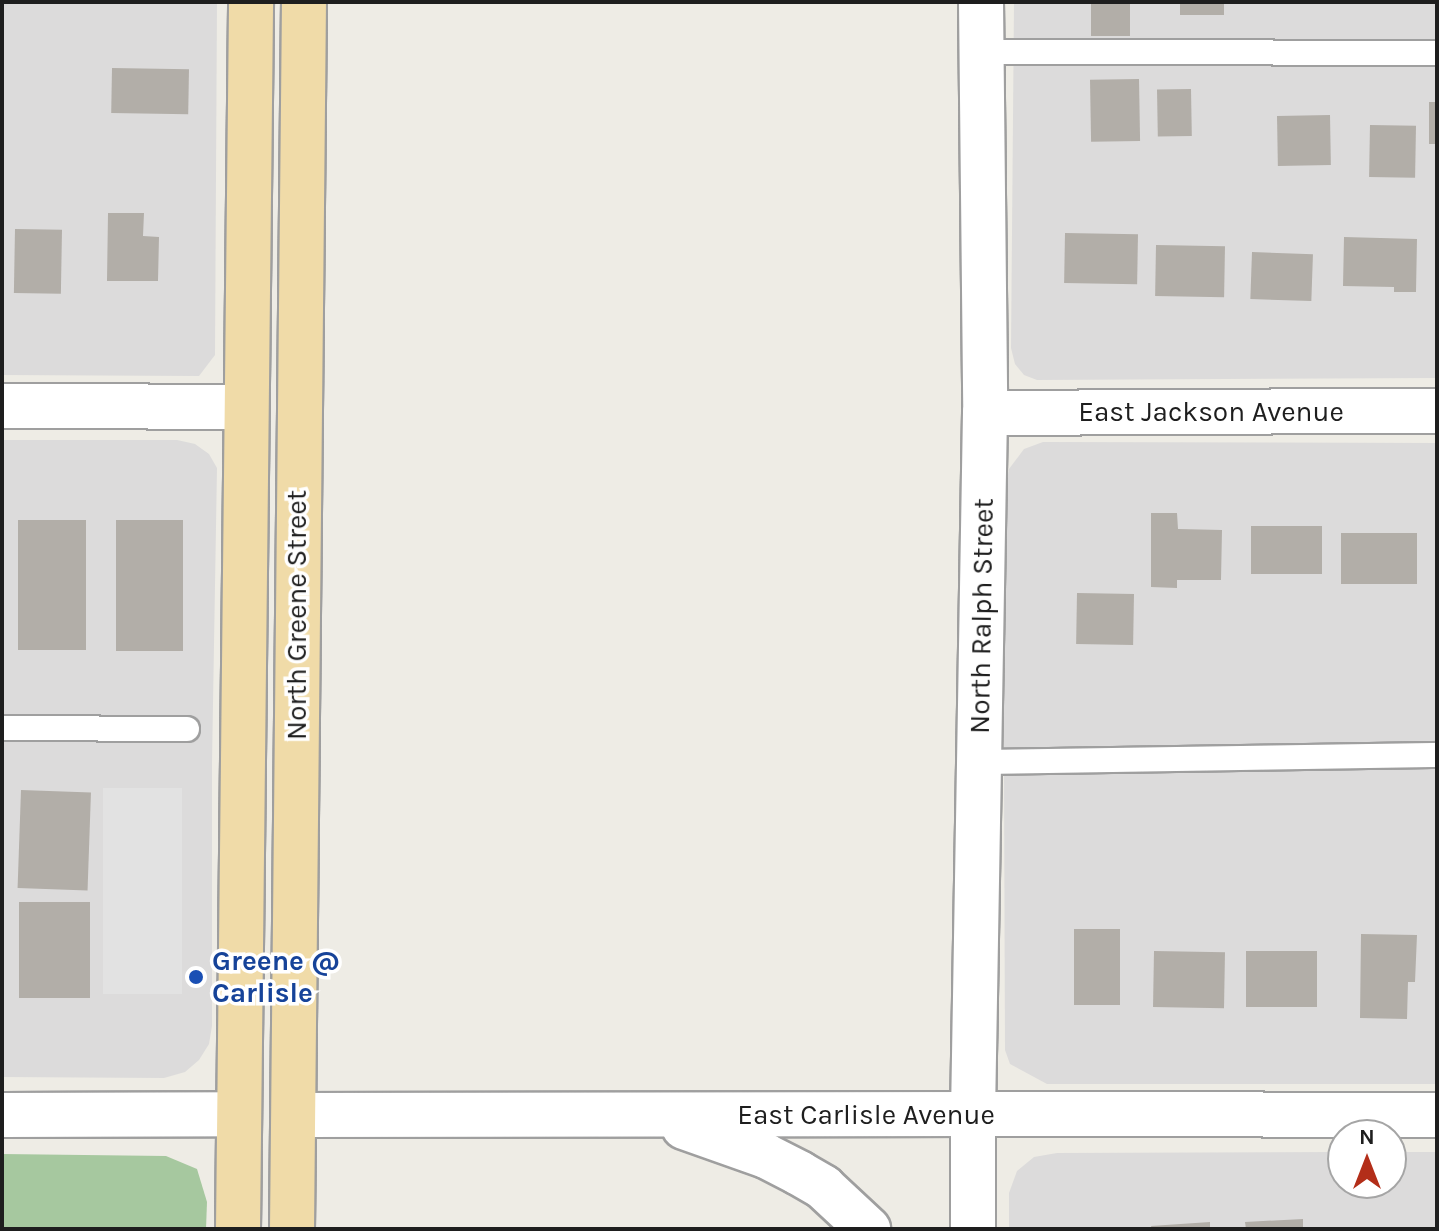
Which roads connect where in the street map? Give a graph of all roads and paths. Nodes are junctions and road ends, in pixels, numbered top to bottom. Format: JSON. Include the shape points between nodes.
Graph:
{"nodes":[{"id":1,"x":251,"y":2,"type":"edge"},
{"id":2,"x":304,"y":2,"type":"edge"},
{"id":3,"x":981,"y":2,"type":"edge"},
{"id":4,"x":980,"y":52,"type":"junction"},
{"id":5,"x":1437,"y":53,"type":"edge"},
{"id":6,"x":2,"y":406,"type":"edge"},
{"id":7,"x":244,"y":407,"type":"junction"},
{"id":8,"x":1437,"y":411,"type":"edge"},
{"id":9,"x":985,"y":413,"type":"junction"},
{"id":10,"x":2,"y":728,"type":"edge"},
{"id":11,"x":187,"y":729,"type":"dead end"},
{"id":12,"x":1437,"y":755,"type":"edge"},
{"id":13,"x":980,"y":762,"type":"junction"},
{"id":14,"x":239,"y":1114,"type":"junction"},
{"id":15,"x":973,"y":1114,"type":"junction"},
{"id":16,"x":2,"y":1115,"type":"edge"},
{"id":17,"x":295,"y":1115,"type":"junction"},
{"id":18,"x":643,"y":1115,"type":"junction"},
{"id":19,"x":1437,"y":1115,"type":"edge"},
{"id":20,"x":238,"y":1229,"type":"edge"},
{"id":21,"x":292,"y":1229,"type":"edge"},
{"id":22,"x":868,"y":1229,"type":"edge"},
{"id":23,"x":973,"y":1229,"type":"edge"}],
"edges":[{"from":1,"to":7,"type":"main road","name":"North Greene Street"},
{"from":2,"to":17,"type":"main road","name":"North Greene Street"},
{"from":3,"to":4,"type":"street","name":"North Ralph Street"},
{"from":4,"to":5,"type":"lane"},
{"from":4,"to":9,"type":"street","name":"North Ralph Street"},
{"from":6,"to":7,"type":"street"},
{"from":7,"to":14,"type":"main road","name":"North Greene Street"},
{"from":8,"to":9,"type":"street","name":"East Jackson Avenue"},
{"from":9,"to":13,"type":"street","name":"North Ralph Street"},
{"from":10,"to":11,"type":"lane"},
{"from":12,"to":13,"type":"lane"},
{"from":13,"to":15,"type":"street","name":"North Ralph Street"},
{"from":14,"to":16,"type":"street"},
{"from":14,"to":20,"type":"main road","name":"North Greene Street"},
{"from":15,"to":18,"type":"street","name":"East Carlisle Avenue"},
{"from":15,"to":19,"type":"street","name":"East Carlisle Avenue"},
{"from":15,"to":23,"type":"street","name":"North Ralph Street"},
{"from":17,"to":18,"type":"street","name":"East Carlisle Avenue"},
{"from":17,"to":21,"type":"main road","name":"North Greene Street"},
{"from":18,"to":22,"type":"street","via":[[766,1156],[823,1187]]}]}
